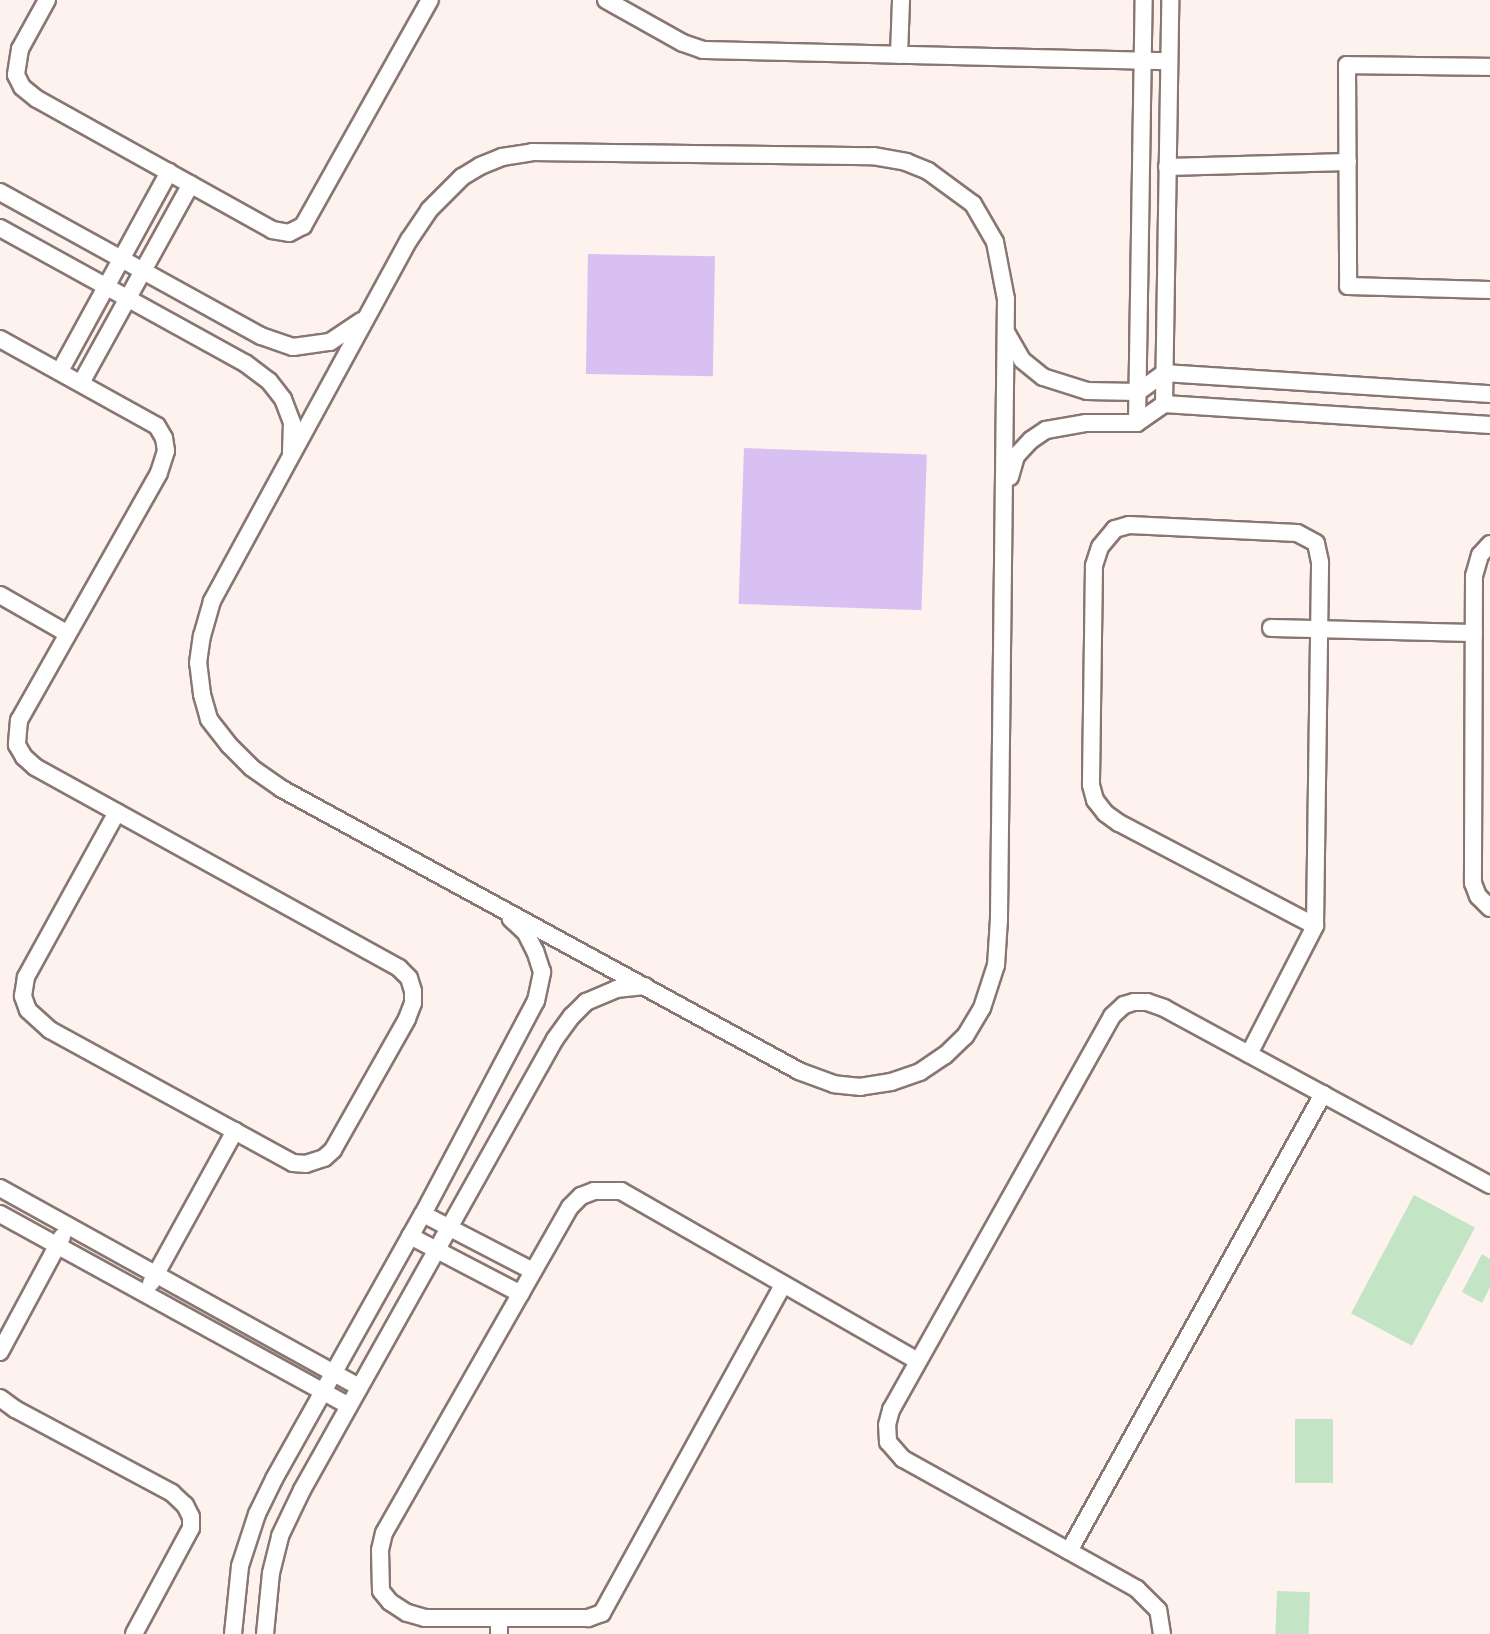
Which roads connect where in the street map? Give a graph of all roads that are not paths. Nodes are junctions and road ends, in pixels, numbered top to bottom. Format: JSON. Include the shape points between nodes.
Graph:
{"nodes":[{"id":1,"x":47,"y":0,"type":"edge"},
{"id":2,"x":430,"y":0,"type":"edge"},
{"id":3,"x":606,"y":0,"type":"edge"},
{"id":4,"x":901,"y":0,"type":"edge"},
{"id":5,"x":1144,"y":0,"type":"edge"},
{"id":6,"x":1170,"y":0,"type":"edge"},
{"id":7,"x":899,"y":55,"type":"junction"},
{"id":8,"x":1143,"y":60,"type":"junction"},
{"id":9,"x":1169,"y":61,"type":"junction"},
{"id":10,"x":1490,"y":67,"type":"edge"},
{"id":11,"x":1348,"y":162,"type":"junction"},
{"id":12,"x":1167,"y":167,"type":"junction"},
{"id":13,"x":169,"y":172,"type":"junction"},
{"id":14,"x":191,"y":184,"type":"junction"},
{"id":15,"x":0,"y":192,"type":"edge"},
{"id":16,"x":0,"y":228,"type":"edge"},
{"id":17,"x":122,"y":259,"type":"junction"},
{"id":18,"x":143,"y":271,"type":"junction"},
{"id":19,"x":106,"y":287,"type":"junction"},
{"id":20,"x":1490,"y":290,"type":"edge"},
{"id":21,"x":128,"y":299,"type":"junction"},
{"id":22,"x":367,"y":317,"type":"junction"},
{"id":23,"x":1005,"y":331,"type":"junction"},
{"id":24,"x":0,"y":339,"type":"edge"},
{"id":25,"x":60,"y":371,"type":"junction"},
{"id":26,"x":1164,"y":373,"type":"junction"},
{"id":27,"x":81,"y":383,"type":"junction"},
{"id":28,"x":1138,"y":392,"type":"junction"},
{"id":29,"x":1490,"y":394,"type":"edge"},
{"id":30,"x":1164,"y":404,"type":"junction"},
{"id":31,"x":1137,"y":423,"type":"junction"},
{"id":32,"x":1490,"y":425,"type":"edge"},
{"id":33,"x":291,"y":457,"type":"junction"},
{"id":34,"x":1004,"y":498,"type":"junction"},
{"id":35,"x":1490,"y":544,"type":"edge"},
{"id":36,"x":0,"y":595,"type":"edge"},
{"id":37,"x":1271,"y":628,"type":"dead end"},
{"id":38,"x":1319,"y":629,"type":"junction"},
{"id":39,"x":1474,"y":633,"type":"junction"},
{"id":40,"x":68,"y":634,"type":"junction"},
{"id":41,"x":1482,"y":756,"type":"edge"},
{"id":42,"x":117,"y":812,"type":"junction"},
{"id":43,"x":495,"y":904,"type":"junction"},
{"id":44,"x":1490,"y":908,"type":"edge"},
{"id":45,"x":1315,"y":926,"type":"junction"},
{"id":46,"x":645,"y":986,"type":"junction"},
{"id":47,"x":1249,"y":1054,"type":"junction"},
{"id":48,"x":1323,"y":1094,"type":"junction"},
{"id":49,"x":235,"y":1131,"type":"junction"},
{"id":50,"x":1490,"y":1185,"type":"edge"},
{"id":51,"x":0,"y":1188,"type":"edge"},
{"id":52,"x":0,"y":1214,"type":"edge"},
{"id":53,"x":423,"y":1214,"type":"junction"},
{"id":54,"x":68,"y":1226,"type":"junction"},
{"id":55,"x":450,"y":1227,"type":"junction"},
{"id":56,"x":410,"y":1236,"type":"junction"},
{"id":57,"x":57,"y":1246,"type":"junction"},
{"id":58,"x":438,"y":1250,"type":"junction"},
{"id":59,"x":533,"y":1271,"type":"junction"},
{"id":60,"x":156,"y":1274,"type":"junction"},
{"id":61,"x":783,"y":1285,"type":"junction"},
{"id":62,"x":145,"y":1294,"type":"junction"},
{"id":63,"x":520,"y":1294,"type":"junction"},
{"id":64,"x":0,"y":1352,"type":"edge"},
{"id":65,"x":918,"y":1361,"type":"junction"},
{"id":66,"x":332,"y":1372,"type":"junction"},
{"id":67,"x":359,"y":1387,"type":"junction"},
{"id":68,"x":321,"y":1392,"type":"junction"},
{"id":69,"x":0,"y":1398,"type":"edge"},
{"id":70,"x":349,"y":1406,"type":"junction"},
{"id":71,"x":1069,"y":1551,"type":"junction"},
{"id":72,"x":499,"y":1626,"type":"edge"},
{"id":73,"x":134,"y":1634,"type":"edge"},
{"id":74,"x":233,"y":1634,"type":"edge"},
{"id":75,"x":265,"y":1634,"type":"edge"},
{"id":76,"x":1162,"y":1634,"type":"edge"}],
"edges":[{"from":1,"to":13,"type":"street","via":[[20,49],[16,75],[22,87]]},
{"from":2,"to":14,"type":"street","via":[[303,226],[289,233],[273,230]]},
{"from":3,"to":7,"type":"street","via":[[703,50]]},
{"from":4,"to":7,"type":"street"},
{"from":5,"to":8,"type":"street"},
{"from":6,"to":9,"type":"street"},
{"from":7,"to":8,"type":"street"},
{"from":8,"to":9,"type":"street"},
{"from":8,"to":28,"type":"street"},
{"from":9,"to":12,"type":"street"},
{"from":10,"to":11,"type":"street","via":[[1347,65]]},
{"from":11,"to":12,"type":"street"},
{"from":11,"to":20,"type":"street","via":[[1348,286]]},
{"from":12,"to":26,"type":"street"},
{"from":13,"to":14,"type":"street"},
{"from":13,"to":17,"type":"street"},
{"from":14,"to":18,"type":"street"},
{"from":15,"to":17,"type":"street"},
{"from":16,"to":19,"type":"street"},
{"from":17,"to":18,"type":"street"},
{"from":17,"to":19,"type":"street"},
{"from":18,"to":21,"type":"street"},
{"from":18,"to":22,"type":"street","via":[[261,336],[293,347],[330,342]]},
{"from":19,"to":21,"type":"street"},
{"from":19,"to":25,"type":"street"},
{"from":21,"to":27,"type":"street"},
{"from":21,"to":33,"type":"street","via":[[245,363],[269,381],[283,399],[292,423]]},
{"from":22,"to":23,"type":"street","via":[[429,210],[462,177],[502,157],[532,152],[873,156],[928,171],[973,204],[995,242],[1006,299]]},
{"from":22,"to":33,"type":"street"},
{"from":23,"to":28,"type":"street","via":[[1022,360],[1043,377],[1087,391]]},
{"from":23,"to":34,"type":"street"},
{"from":24,"to":25,"type":"street"},
{"from":25,"to":27,"type":"street"},
{"from":26,"to":28,"type":"street"},
{"from":26,"to":29,"type":"street"},
{"from":26,"to":30,"type":"street"},
{"from":27,"to":40,"type":"street","via":[[157,426],[166,451],[159,473]]},
{"from":28,"to":31,"type":"street"},
{"from":30,"to":31,"type":"street"},
{"from":30,"to":32,"type":"street"},
{"from":31,"to":34,"type":"street","via":[[1086,423],[1046,430],[1016,456]]},
{"from":33,"to":43,"type":"street","via":[[212,601],[198,663],[209,719],[251,767],[282,789]]},
{"from":34,"to":46,"type":"street","via":[[996,965],[982,1008],[965,1036],[920,1072],[871,1085],[834,1084],[799,1071]]},
{"from":35,"to":39,"type":"street","via":[[1480,555],[1474,576]]},
{"from":36,"to":40,"type":"street"},
{"from":37,"to":38,"type":"street"},
{"from":38,"to":39,"type":"street"},
{"from":38,"to":45,"type":"street"},
{"from":38,"to":45,"type":"street","via":[[1320,562],[1316,543],[1297,532],[1129,525],[1115,529],[1100,547],[1094,577],[1091,785],[1095,800],[1119,823]]},
{"from":39,"to":41,"type":"street"},
{"from":40,"to":42,"type":"street","via":[[19,720],[17,745],[35,767]]},
{"from":41,"to":44,"type":"street","via":[[1473,883],[1478,896]]},
{"from":42,"to":49,"type":"street","via":[[26,977],[23,996],[28,1010],[50,1030]]},
{"from":42,"to":49,"type":"street","via":[[399,968],[409,978],[413,1003],[407,1019],[333,1150],[324,1158],[306,1164],[293,1163]]},
{"from":43,"to":46,"type":"street"},
{"from":43,"to":53,"type":"street","via":[[526,933],[542,972],[540,987],[525,1025]]},
{"from":45,"to":47,"type":"street"},
{"from":46,"to":55,"type":"street","via":[[616,988],[586,1002],[572,1016],[555,1039]]},
{"from":47,"to":48,"type":"street"},
{"from":47,"to":65,"type":"street","via":[[1147,1002],[1124,1005],[1112,1016]]},
{"from":48,"to":50,"type":"street"},
{"from":48,"to":71,"type":"street"},
{"from":49,"to":60,"type":"street"},
{"from":51,"to":54,"type":"street"},
{"from":52,"to":57,"type":"street"},
{"from":53,"to":55,"type":"street"},
{"from":53,"to":56,"type":"street"},
{"from":54,"to":57,"type":"street"},
{"from":54,"to":60,"type":"street"},
{"from":55,"to":58,"type":"street"},
{"from":55,"to":59,"type":"street"},
{"from":56,"to":58,"type":"street"},
{"from":56,"to":66,"type":"street"},
{"from":57,"to":62,"type":"street"},
{"from":57,"to":64,"type":"street"},
{"from":58,"to":63,"type":"street"},
{"from":58,"to":67,"type":"street"},
{"from":59,"to":61,"type":"street","via":[[570,1207],[581,1196],[607,1189],[621,1191]]},
{"from":59,"to":63,"type":"street"},
{"from":60,"to":62,"type":"street"},
{"from":60,"to":66,"type":"street"},
{"from":61,"to":65,"type":"street"},
{"from":61,"to":72,"type":"street","via":[[602,1613],[588,1618]]},
{"from":62,"to":68,"type":"street"},
{"from":63,"to":72,"type":"street","via":[[384,1533],[380,1550],[381,1591],[407,1613]]},
{"from":65,"to":71,"type":"street","via":[[891,1410],[886,1425],[888,1442],[903,1459]]},
{"from":66,"to":67,"type":"street"},
{"from":66,"to":68,"type":"street"},
{"from":67,"to":70,"type":"street"},
{"from":68,"to":70,"type":"street"},
{"from":68,"to":74,"type":"street","via":[[257,1515],[240,1566]]},
{"from":69,"to":73,"type":"street","via":[[172,1493],[185,1505],[191,1528]]},
{"from":70,"to":75,"type":"street","via":[[280,1536],[271,1573]]},
{"from":71,"to":76,"type":"street","via":[[1149,1599],[1158,1610]]}]}
